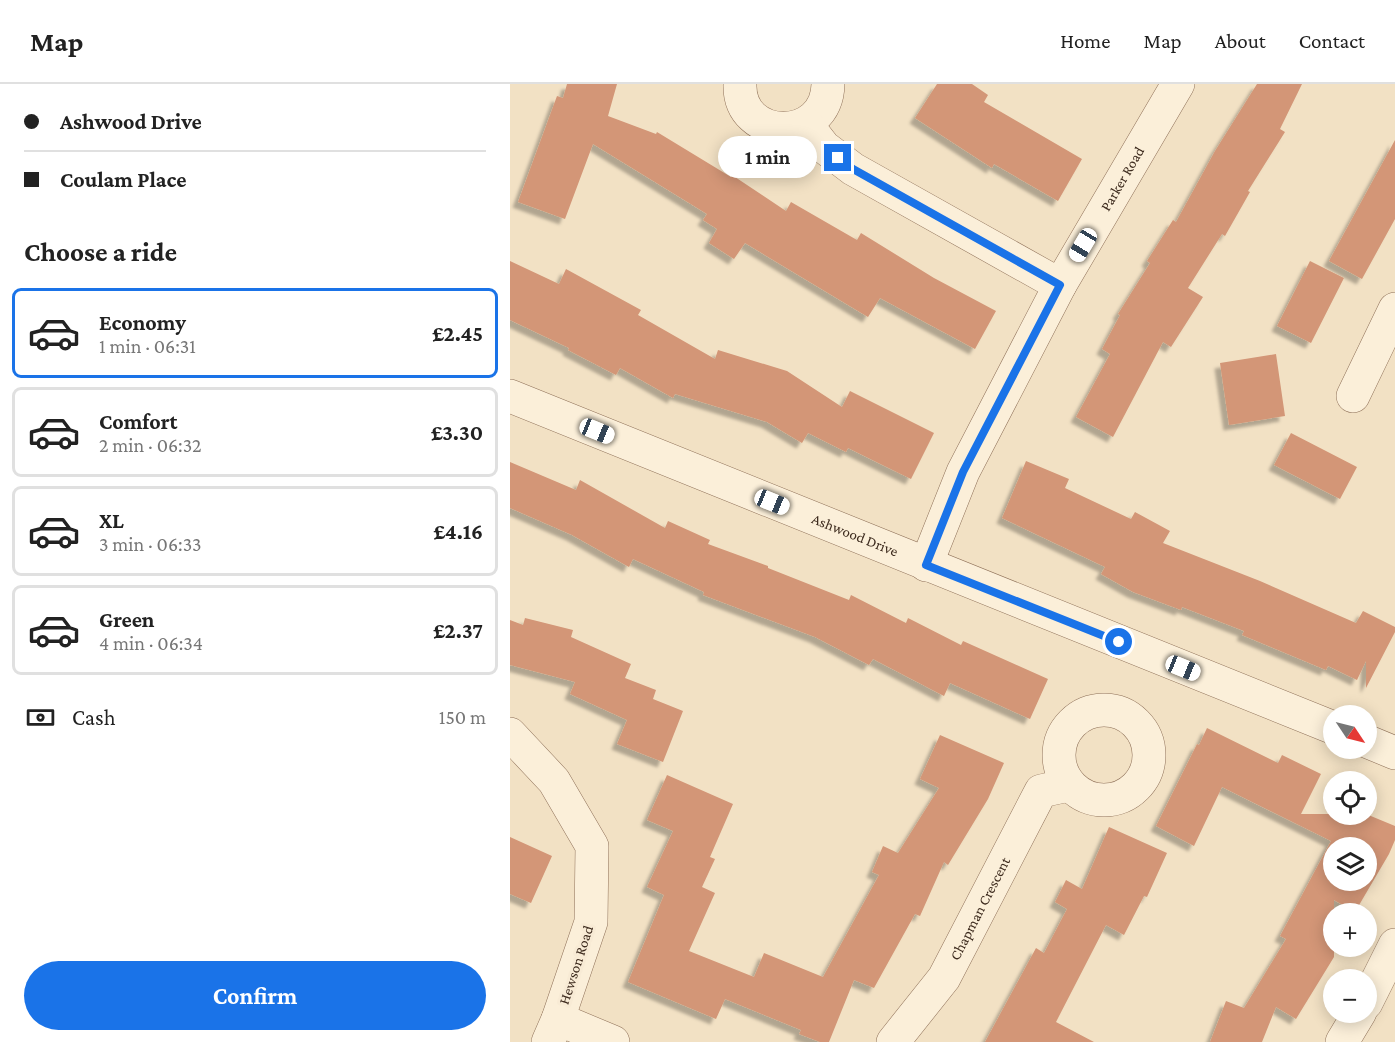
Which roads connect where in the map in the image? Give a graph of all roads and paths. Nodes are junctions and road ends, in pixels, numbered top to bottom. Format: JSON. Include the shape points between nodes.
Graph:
{"nodes":[{"id":1,"x":740,"y":84,"type":"edge"},
{"id":2,"x":828,"y":84,"type":"edge"},
{"id":3,"x":1178,"y":84,"type":"edge"},
{"id":4,"x":806,"y":124,"type":"junction"},
{"id":5,"x":1060,"y":285,"type":"junction"},
{"id":6,"x":1395,"y":309,"type":"edge"},
{"id":7,"x":510,"y":396,"type":"edge"},
{"id":8,"x":1353,"y":396,"type":"dead end"},
{"id":9,"x":926,"y":565,"type":"junction"},
{"id":10,"x":1323,"y":724,"type":"edge"},
{"id":11,"x":510,"y":734,"type":"edge"},
{"id":12,"x":1377,"y":746,"type":"edge"},
{"id":13,"x":1395,"y":753,"type":"edge"},
{"id":14,"x":1069,"y":784,"type":"dead end"},
{"id":15,"x":1395,"y":945,"type":"edge"},
{"id":16,"x":1377,"y":981,"type":"edge"},
{"id":17,"x":1353,"y":1023,"type":"edge"},
{"id":18,"x":553,"y":1030,"type":"edge"},
{"id":19,"x":613,"y":1042,"type":"edge"},
{"id":20,"x":893,"y":1042,"type":"edge"},
{"id":21,"x":1342,"y":1042,"type":"edge"}],
"edges":[{"from":1,"to":4,"type":"street","via":[[742,102],[760,122],[787,129]]},
{"from":2,"to":4,"type":"street","via":[[823,106]]},
{"from":3,"to":5,"type":"street","name":"Parker Road"},
{"from":4,"to":5,"type":"street","via":[[824,147],[853,169]]},
{"from":5,"to":9,"type":"street","name":"Parker Road","via":[[963,472]]},
{"from":6,"to":8,"type":"street"},
{"from":7,"to":9,"type":"street","name":"Ashwood Drive"},
{"from":9,"to":10,"type":"street","name":"Ashwood Drive"},
{"from":11,"to":18,"type":"street","name":"Hewson Road","via":[[554,781],[592,846],[591,922]]},
{"from":12,"to":13,"type":"street"},
{"from":14,"to":20,"type":"street","name":"Chapman Crescent","via":[[1041,791],[944,978]]},
{"from":15,"to":16,"type":"street"},
{"from":17,"to":21,"type":"street"},
{"from":18,"to":19,"type":"street"}]}
